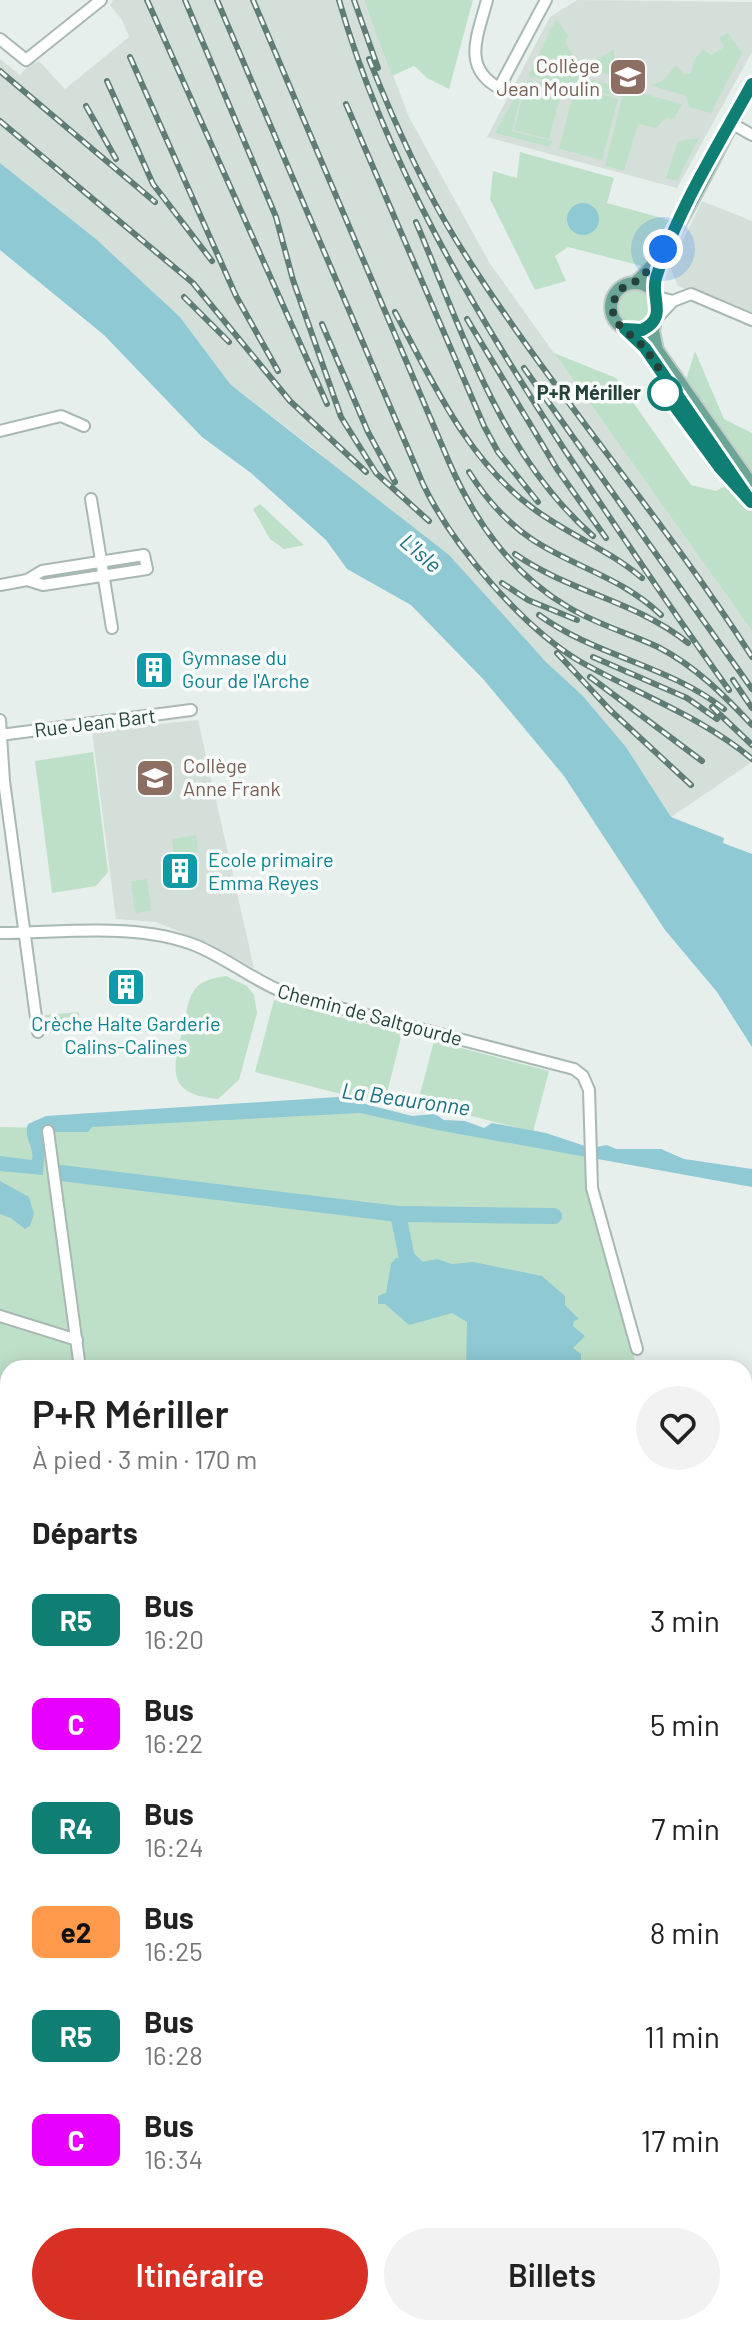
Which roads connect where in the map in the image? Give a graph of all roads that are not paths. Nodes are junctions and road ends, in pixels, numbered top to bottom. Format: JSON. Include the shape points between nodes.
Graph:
{"nodes":[{"id":1,"x":101,"y":0,"type":"edge"},
{"id":2,"x":487,"y":0,"type":"edge"},
{"id":3,"x":546,"y":0,"type":"edge"},
{"id":4,"x":0,"y":39,"type":"edge"},
{"id":5,"x":752,"y":84,"type":"edge"},
{"id":6,"x":731,"y":123,"type":"junction"},
{"id":7,"x":752,"y":135,"type":"edge"},
{"id":8,"x":673,"y":233,"type":"junction"},
{"id":9,"x":634,"y":283,"type":"junction"},
{"id":10,"x":655,"y":294,"type":"junction"},
{"id":11,"x":673,"y":301,"type":"junction"},
{"id":12,"x":655,"y":320,"type":"junction"},
{"id":13,"x":752,"y":320,"type":"edge"},
{"id":14,"x":625,"y":329,"type":"junction"},
{"id":15,"x":84,"y":426,"type":"dead end"},
{"id":16,"x":0,"y":431,"type":"edge"},
{"id":17,"x":752,"y":485,"type":"edge"},
{"id":18,"x":91,"y":499,"type":"dead end"},
{"id":19,"x":752,"y":503,"type":"edge"},
{"id":20,"x":102,"y":562,"type":"junction"},
{"id":21,"x":42,"y":571,"type":"junction"},
{"id":22,"x":104,"y":576,"type":"junction"},
{"id":23,"x":27,"y":580,"type":"junction"},
{"id":24,"x":0,"y":585,"type":"edge"},
{"id":25,"x":44,"y":585,"type":"junction"},
{"id":26,"x":112,"y":628,"type":"dead end"},
{"id":27,"x":191,"y":710,"type":"dead end"},
{"id":28,"x":0,"y":720,"type":"edge"},
{"id":29,"x":1,"y":735,"type":"edge"},
{"id":30,"x":0,"y":933,"type":"edge"},
{"id":31,"x":28,"y":933,"type":"junction"},
{"id":32,"x":38,"y":1032,"type":"dead end"},
{"id":33,"x":48,"y":1131,"type":"dead end"},
{"id":34,"x":0,"y":1316,"type":"edge"},
{"id":35,"x":77,"y":1340,"type":"junction"},
{"id":36,"x":637,"y":1349,"type":"dead end"},
{"id":37,"x":79,"y":1360,"type":"edge"}],
"edges":[{"from":1,"to":4,"type":"street","via":[[26,60]]},
{"from":2,"to":3,"type":"street","via":[[476,65],[483,79],[499,88]]},
{"from":5,"to":6,"type":"main road"},
{"from":6,"to":7,"type":"street"},
{"from":6,"to":8,"type":"main road"},
{"from":8,"to":9,"type":"main road"},
{"from":8,"to":10,"type":"main road"},
{"from":9,"to":10,"type":"main road"},
{"from":9,"to":14,"type":"main road","via":[[619,290],[612,301],[614,319]]},
{"from":10,"to":11,"type":"street"},
{"from":10,"to":12,"type":"main road"},
{"from":11,"to":12,"type":"street"},
{"from":11,"to":13,"type":"street","via":[[691,294]]},
{"from":12,"to":14,"type":"main road","via":[[642,330]]},
{"from":12,"to":17,"type":"main road","via":[[657,350]]},
{"from":14,"to":19,"type":"main road","via":[[645,348]]},
{"from":15,"to":16,"type":"street","via":[[61,416]]},
{"from":18,"to":20,"type":"street"},
{"from":20,"to":21,"type":"street"},
{"from":20,"to":22,"type":"street"},
{"from":20,"to":22,"type":"street","via":[[144,555],[147,569]]},
{"from":21,"to":23,"type":"street"},
{"from":21,"to":25,"type":"street","via":[[48,577]]},
{"from":22,"to":25,"type":"street"},
{"from":22,"to":26,"type":"street"},
{"from":23,"to":24,"type":"street"},
{"from":23,"to":25,"type":"street"},
{"from":27,"to":29,"type":"street","name":"Rue Jean Bart"},
{"from":28,"to":29,"type":"street"},
{"from":29,"to":31,"type":"street"},
{"from":30,"to":31,"type":"street","name":"Chemin de Saltgourde"},
{"from":31,"to":32,"type":"street"},
{"from":31,"to":36,"type":"street","name":"Chemin de Saltgourde","via":[[155,934],[197,946],[290,995],[574,1069],[589,1090],[592,1188]]},
{"from":33,"to":35,"type":"street"},
{"from":34,"to":35,"type":"street"},
{"from":35,"to":37,"type":"street"}]}
